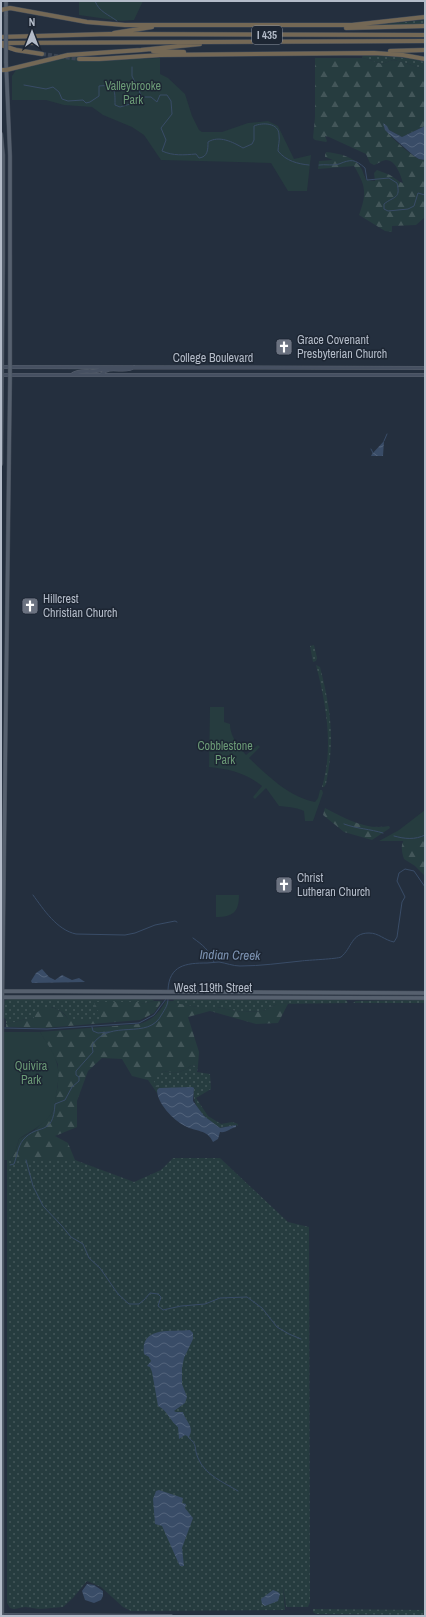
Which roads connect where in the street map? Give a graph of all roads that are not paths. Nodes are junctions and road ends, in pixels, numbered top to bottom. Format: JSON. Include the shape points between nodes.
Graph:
{"nodes":[{"id":1,"x":6,"y":1,"type":"edge"},
{"id":2,"x":6,"y":9,"type":"junction"},
{"id":3,"x":1,"y":10,"type":"edge"},
{"id":4,"x":425,"y":17,"type":"edge"},
{"id":5,"x":166,"y":25,"type":"junction"},
{"id":6,"x":322,"y":25,"type":"junction"},
{"id":7,"x":425,"y":26,"type":"edge"},
{"id":8,"x":109,"y":34,"type":"junction"},
{"id":9,"x":425,"y":35,"type":"edge"},
{"id":10,"x":1,"y":37,"type":"edge"},
{"id":11,"x":222,"y":41,"type":"junction"},
{"id":12,"x":425,"y":41,"type":"edge"},
{"id":13,"x":1,"y":44,"type":"edge"},
{"id":14,"x":141,"y":50,"type":"junction"},
{"id":15,"x":425,"y":50,"type":"edge"},
{"id":16,"x":374,"y":53,"type":"junction"},
{"id":17,"x":42,"y":54,"type":"tunnel mouth"},
{"id":18,"x":224,"y":54,"type":"junction"},
{"id":19,"x":79,"y":59,"type":"tunnel mouth"},
{"id":20,"x":425,"y":59,"type":"edge"},
{"id":21,"x":1,"y":70,"type":"edge"},
{"id":22,"x":6,"y":70,"type":"junction"},
{"id":23,"x":1,"y":134,"type":"edge"},
{"id":24,"x":2,"y":367,"type":"edge"},
{"id":25,"x":10,"y":367,"type":"junction"},
{"id":26,"x":106,"y":367,"type":"junction"},
{"id":27,"x":134,"y":367,"type":"junction"},
{"id":28,"x":425,"y":368,"type":"edge"},
{"id":29,"x":2,"y":374,"type":"edge"},
{"id":30,"x":10,"y":374,"type":"junction"},
{"id":31,"x":73,"y":374,"type":"junction"},
{"id":32,"x":102,"y":374,"type":"junction"},
{"id":33,"x":425,"y":375,"type":"edge"},
{"id":34,"x":1,"y":464,"type":"edge"},
{"id":35,"x":2,"y":991,"type":"edge"},
{"id":36,"x":425,"y":993,"type":"edge"},
{"id":37,"x":2,"y":997,"type":"edge"},
{"id":38,"x":425,"y":998,"type":"edge"},
{"id":39,"x":2,"y":1615,"type":"edge"},
{"id":40,"x":171,"y":1616,"type":"edge"}],
"edges":[{"from":1,"to":2,"type":"main road"},
{"from":2,"to":3,"type":"highway"},
{"from":2,"to":5,"type":"highway","via":[[102,23]]},
{"from":2,"to":22,"type":"main road","bridge":true},
{"from":4,"to":6,"type":"highway","via":[[366,24]]},
{"from":5,"to":6,"type":"highway"},
{"from":5,"to":8,"type":"highway"},
{"from":6,"to":7,"type":"highway","via":[[331,28]]},
{"from":8,"to":9,"type":"highway","number":"I 435"},
{"from":8,"to":10,"type":"highway","number":"I 435"},
{"from":11,"to":12,"type":"highway","number":"I 435"},
{"from":11,"to":13,"type":"highway","number":"I 435"},
{"from":11,"to":14,"type":"highway"},
{"from":13,"to":17,"type":"highway","via":[[16,50]]},
{"from":14,"to":18,"type":"highway"},
{"from":14,"to":22,"type":"highway","via":[[68,54]]},
{"from":15,"to":16,"type":"highway"},
{"from":16,"to":18,"type":"highway"},
{"from":16,"to":20,"type":"highway"},
{"from":18,"to":19,"type":"highway"},
{"from":21,"to":22,"type":"highway"},
{"from":22,"to":25,"type":"main road","via":[[10,156]]},
{"from":23,"to":24,"type":"main road"},
{"from":24,"to":25,"type":"main road","name":"College Boulevard"},
{"from":24,"to":29,"type":"main road"},
{"from":25,"to":26,"type":"main road","name":"College Boulevard"},
{"from":25,"to":30,"type":"main road"},
{"from":26,"to":27,"type":"main road","name":"College Boulevard"},
{"from":26,"to":31,"type":"main road","via":[[98,371]]},
{"from":27,"to":28,"type":"main road","name":"College Boulevard"},
{"from":27,"to":32,"type":"main road","via":[[131,370],[107,370]]},
{"from":29,"to":30,"type":"main road","name":"College Boulevard"},
{"from":29,"to":34,"type":"main road"},
{"from":30,"to":31,"type":"main road","name":"College Boulevard"},
{"from":30,"to":35,"type":"main road"},
{"from":31,"to":32,"type":"main road","name":"College Boulevard"},
{"from":32,"to":33,"type":"main road","name":"College Boulevard"},
{"from":35,"to":36,"type":"main road","name":"West 119th Street"},
{"from":35,"to":37,"type":"main road"},
{"from":37,"to":38,"type":"main road","name":"West 119th Street"},
{"from":37,"to":39,"type":"main road"},
{"from":39,"to":40,"type":"main road"}]}
